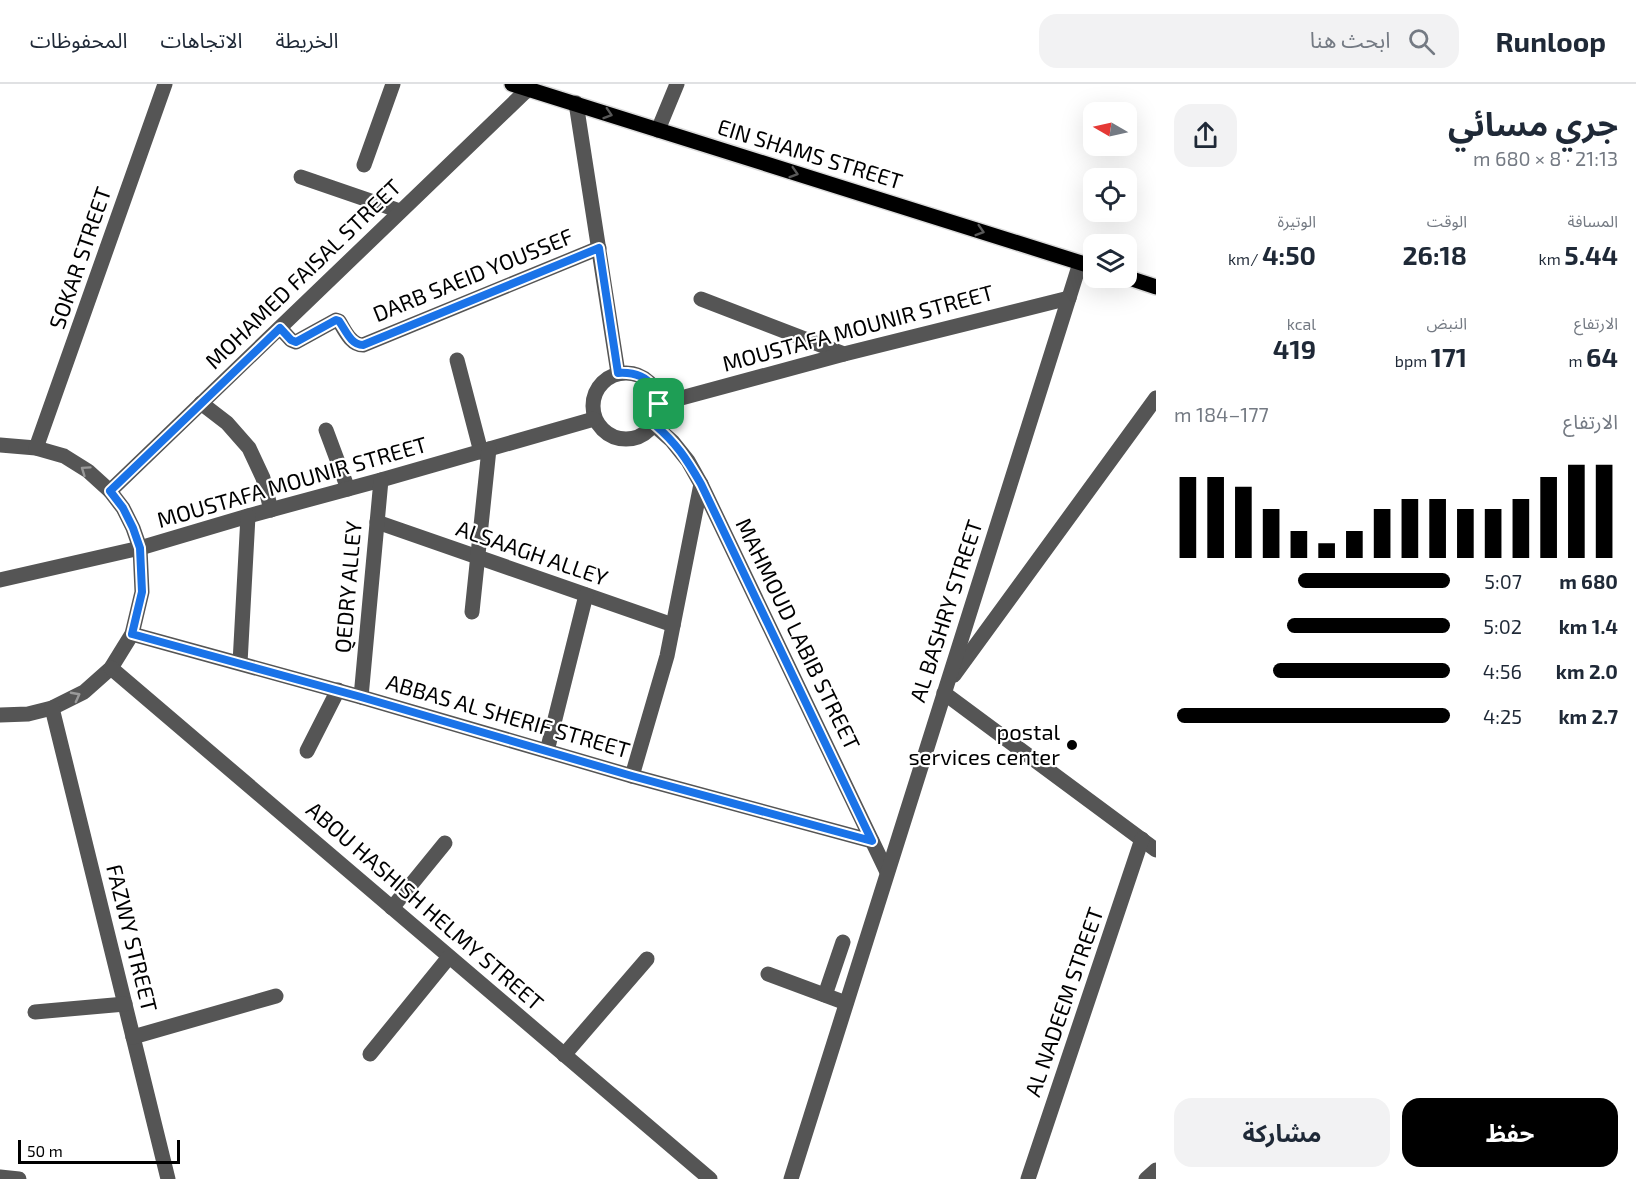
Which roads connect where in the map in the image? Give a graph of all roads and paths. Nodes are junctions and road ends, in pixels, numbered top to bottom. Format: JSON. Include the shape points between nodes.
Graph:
{"nodes":[{"id":1,"x":165,"y":84,"type":"edge"},
{"id":2,"x":393,"y":84,"type":"edge"},
{"id":3,"x":512,"y":84,"type":"edge"},
{"id":4,"x":677,"y":84,"type":"edge"},
{"id":5,"x":527,"y":86,"type":"edge"},
{"id":6,"x":548,"y":89,"type":"edge"},
{"id":7,"x":576,"y":103,"type":"junction"},
{"id":8,"x":658,"y":130,"type":"junction"},
{"id":9,"x":364,"y":165,"type":"dead end"},
{"id":10,"x":302,"y":177,"type":"dead end"},
{"id":11,"x":400,"y":211,"type":"junction"},
{"id":12,"x":599,"y":248,"type":"junction"},
{"id":13,"x":1083,"y":264,"type":"edge"},
{"id":14,"x":1083,"y":272,"type":"edge"},
{"id":15,"x":1137,"y":281,"type":"edge"},
{"id":16,"x":1156,"y":287,"type":"edge"},
{"id":17,"x":1069,"y":297,"type":"junction"},
{"id":18,"x":701,"y":299,"type":"dead end"},
{"id":19,"x":280,"y":328,"type":"junction"},
{"id":20,"x":844,"y":354,"type":"junction"},
{"id":21,"x":457,"y":360,"type":"dead end"},
{"id":22,"x":618,"y":373,"type":"junction"},
{"id":23,"x":1156,"y":398,"type":"edge"},
{"id":24,"x":201,"y":403,"type":"junction"},
{"id":25,"x":659,"y":404,"type":"junction"},
{"id":26,"x":594,"y":419,"type":"junction"},
{"id":27,"x":654,"y":424,"type":"junction"},
{"id":28,"x":326,"y":430,"type":"dead end"},
{"id":29,"x":0,"y":445,"type":"edge"},
{"id":30,"x":36,"y":448,"type":"junction"},
{"id":31,"x":485,"y":450,"type":"junction"},
{"id":32,"x":381,"y":480,"type":"junction"},
{"id":33,"x":701,"y":484,"type":"junction"},
{"id":34,"x":348,"y":489,"type":"junction"},
{"id":35,"x":110,"y":491,"type":"junction"},
{"id":36,"x":271,"y":510,"type":"junction"},
{"id":37,"x":248,"y":516,"type":"junction"},
{"id":38,"x":377,"y":522,"type":"junction"},
{"id":39,"x":140,"y":548,"type":"junction"},
{"id":40,"x":477,"y":557,"type":"junction"},
{"id":41,"x":0,"y":580,"type":"edge"},
{"id":42,"x":586,"y":595,"type":"junction"},
{"id":43,"x":472,"y":612,"type":"dead end"},
{"id":44,"x":673,"y":625,"type":"junction"},
{"id":45,"x":132,"y":634,"type":"junction"},
{"id":46,"x":240,"y":663,"type":"junction"},
{"id":47,"x":111,"y":668,"type":"junction"},
{"id":48,"x":945,"y":689,"type":"junction"},
{"id":49,"x":338,"y":690,"type":"junction"},
{"id":50,"x":361,"y":697,"type":"junction"},
{"id":51,"x":52,"y":708,"type":"junction"},
{"id":52,"x":0,"y":715,"type":"edge"},
{"id":53,"x":307,"y":751,"type":"dead end"},
{"id":54,"x":547,"y":751,"type":"junction"},
{"id":55,"x":632,"y":776,"type":"junction"},
{"id":56,"x":1142,"y":839,"type":"junction"},
{"id":57,"x":872,"y":841,"type":"junction"},
{"id":58,"x":445,"y":843,"type":"dead end"},
{"id":59,"x":1156,"y":850,"type":"edge"},
{"id":60,"x":888,"y":872,"type":"junction"},
{"id":61,"x":392,"y":908,"type":"junction"},
{"id":62,"x":843,"y":942,"type":"dead end"},
{"id":63,"x":449,"y":957,"type":"junction"},
{"id":64,"x":647,"y":959,"type":"dead end"},
{"id":65,"x":768,"y":974,"type":"dead end"},
{"id":66,"x":825,"y":995,"type":"junction"},
{"id":67,"x":276,"y":996,"type":"dead end"},
{"id":68,"x":846,"y":1003,"type":"junction"},
{"id":69,"x":125,"y":1004,"type":"junction"},
{"id":70,"x":35,"y":1012,"type":"dead end"},
{"id":71,"x":134,"y":1037,"type":"junction"},
{"id":72,"x":370,"y":1054,"type":"dead end"},
{"id":73,"x":564,"y":1055,"type":"junction"},
{"id":74,"x":1156,"y":1170,"type":"edge"},
{"id":75,"x":0,"y":1177,"type":"edge"},
{"id":76,"x":19,"y":1179,"type":"edge"},
{"id":77,"x":168,"y":1179,"type":"edge"},
{"id":78,"x":710,"y":1179,"type":"edge"},
{"id":79,"x":791,"y":1179,"type":"edge"},
{"id":80,"x":1028,"y":1179,"type":"edge"},
{"id":81,"x":1146,"y":1179,"type":"edge"}],
"edges":[{"from":1,"to":30,"type":"street","name":"SOKAR STREET"},
{"from":2,"to":9,"type":"street"},
{"from":3,"to":5,"type":"main road","name":"EIN SHAMS STREET"},
{"from":4,"to":8,"type":"street"},
{"from":5,"to":6,"type":"main road","name":"EIN SHAMS STREET"},
{"from":5,"to":11,"type":"street","name":"MOHAMED FAISAL STREET"},
{"from":6,"to":7,"type":"main road","name":"EIN SHAMS STREET"},
{"from":7,"to":8,"type":"main road","name":"EIN SHAMS STREET","one_way":true},
{"from":7,"to":12,"type":"street"},
{"from":8,"to":13,"type":"main road","name":"EIN SHAMS STREET","one_way":true},
{"from":10,"to":11,"type":"street"},
{"from":11,"to":19,"type":"street","name":"MOHAMED FAISAL STREET"},
{"from":12,"to":19,"type":"street","name":"DARB SAEID YOUSSEF","via":[[363,345],[354,343],[336,320],[296,342]]},
{"from":12,"to":22,"type":"street"},
{"from":14,"to":17,"type":"street","name":"AL BASHRY STREET"},
{"from":15,"to":16,"type":"main road"},
{"from":17,"to":20,"type":"street","name":"MOUSTAFA MOUNIR STREET"},
{"from":17,"to":48,"type":"street","name":"AL BASHRY STREET"},
{"from":18,"to":20,"type":"street"},
{"from":19,"to":24,"type":"street","name":"MOHAMED FAISAL STREET"},
{"from":20,"to":25,"type":"street","name":"MOUSTAFA MOUNIR STREET"},
{"from":21,"to":31,"type":"street"},
{"from":22,"to":25,"type":"street","via":[[645,379],[657,394]]},
{"from":22,"to":26,"type":"street","via":[[596,391]]},
{"from":23,"to":48,"type":"street"},
{"from":24,"to":35,"type":"street","name":"MOHAMED FAISAL STREET"},
{"from":24,"to":36,"type":"street","via":[[227,423],[249,448],[263,478]]},
{"from":25,"to":27,"type":"street"},
{"from":26,"to":27,"type":"street","via":[[608,435],[628,440],[638,438]]},
{"from":26,"to":31,"type":"street","name":"MOUSTAFA MOUNIR STREET"},
{"from":27,"to":33,"type":"street","name":"MAHMOUD LABIB STREET","via":[[688,460]]},
{"from":28,"to":34,"type":"street"},
{"from":29,"to":30,"type":"street"},
{"from":35,"to":30,"type":"street","one_way":true,"via":[[64,456]]},
{"from":31,"to":32,"type":"street","name":"MOUSTAFA MOUNIR STREET"},
{"from":31,"to":40,"type":"street"},
{"from":32,"to":34,"type":"street","name":"MOUSTAFA MOUNIR STREET"},
{"from":32,"to":38,"type":"street","name":"QEDRY ALLEY"},
{"from":33,"to":44,"type":"street"},
{"from":33,"to":57,"type":"street","name":"MAHMOUD LABIB STREET"},
{"from":34,"to":36,"type":"street","name":"MOUSTAFA MOUNIR STREET"},
{"from":35,"to":39,"type":"street","via":[[128,518]]},
{"from":36,"to":37,"type":"street","name":"MOUSTAFA MOUNIR STREET"},
{"from":37,"to":39,"type":"street","name":"MOUSTAFA MOUNIR STREET"},
{"from":37,"to":46,"type":"street"},
{"from":38,"to":40,"type":"street","name":"ALSAAGH ALLEY"},
{"from":38,"to":50,"type":"street","name":"QEDRY ALLEY"},
{"from":39,"to":41,"type":"street","name":"MOUSTAFA MOUNIR STREET"},
{"from":39,"to":45,"type":"street","via":[[142,592]]},
{"from":40,"to":42,"type":"street","name":"ALSAAGH ALLEY"},
{"from":40,"to":43,"type":"street"},
{"from":42,"to":44,"type":"street","name":"ALSAAGH ALLEY"},
{"from":42,"to":54,"type":"street"},
{"from":44,"to":55,"type":"street"},
{"from":45,"to":46,"type":"street","name":"ABBAS AL SHERIF STREET"},
{"from":45,"to":47,"type":"street"},
{"from":46,"to":49,"type":"street","name":"ABBAS AL SHERIF STREET"},
{"from":51,"to":47,"type":"street","one_way":true,"via":[[84,692]]},
{"from":47,"to":61,"type":"street","name":"ABOU HASHISH HELMY STREET"},
{"from":48,"to":56,"type":"street"},
{"from":48,"to":60,"type":"street","name":"AL BASHRY STREET"},
{"from":49,"to":50,"type":"street","name":"ABBAS AL SHERIF STREET"},
{"from":49,"to":53,"type":"street"},
{"from":50,"to":54,"type":"street","name":"ABBAS AL SHERIF STREET"},
{"from":51,"to":52,"type":"street"},
{"from":51,"to":69,"type":"street","name":"FAZWY STREET"},
{"from":54,"to":55,"type":"street","name":"ABBAS AL SHERIF STREET"},
{"from":55,"to":57,"type":"street","name":"ABBAS AL SHERIF STREET"},
{"from":56,"to":59,"type":"street"},
{"from":56,"to":80,"type":"street","name":"AL NADEEM STREET"},
{"from":57,"to":60,"type":"street","name":"MAHMOUD LABIB STREET"},
{"from":58,"to":61,"type":"street"},
{"from":60,"to":68,"type":"street","name":"AL BASHRY STREET"},
{"from":61,"to":63,"type":"street","name":"ABOU HASHISH HELMY STREET"},
{"from":62,"to":66,"type":"street"},
{"from":63,"to":72,"type":"street"},
{"from":63,"to":73,"type":"street","name":"ABOU HASHISH HELMY STREET"},
{"from":64,"to":73,"type":"street"},
{"from":65,"to":66,"type":"street"},
{"from":66,"to":68,"type":"street"},
{"from":67,"to":71,"type":"street"},
{"from":68,"to":79,"type":"street","name":"AL BASHRY STREET"},
{"from":69,"to":70,"type":"street"},
{"from":69,"to":71,"type":"street","name":"FAZWY STREET"},
{"from":71,"to":77,"type":"street","name":"FAZWY STREET"},
{"from":73,"to":78,"type":"street","name":"ABOU HASHISH HELMY STREET"},
{"from":74,"to":81,"type":"street"},
{"from":75,"to":76,"type":"street"}]}
